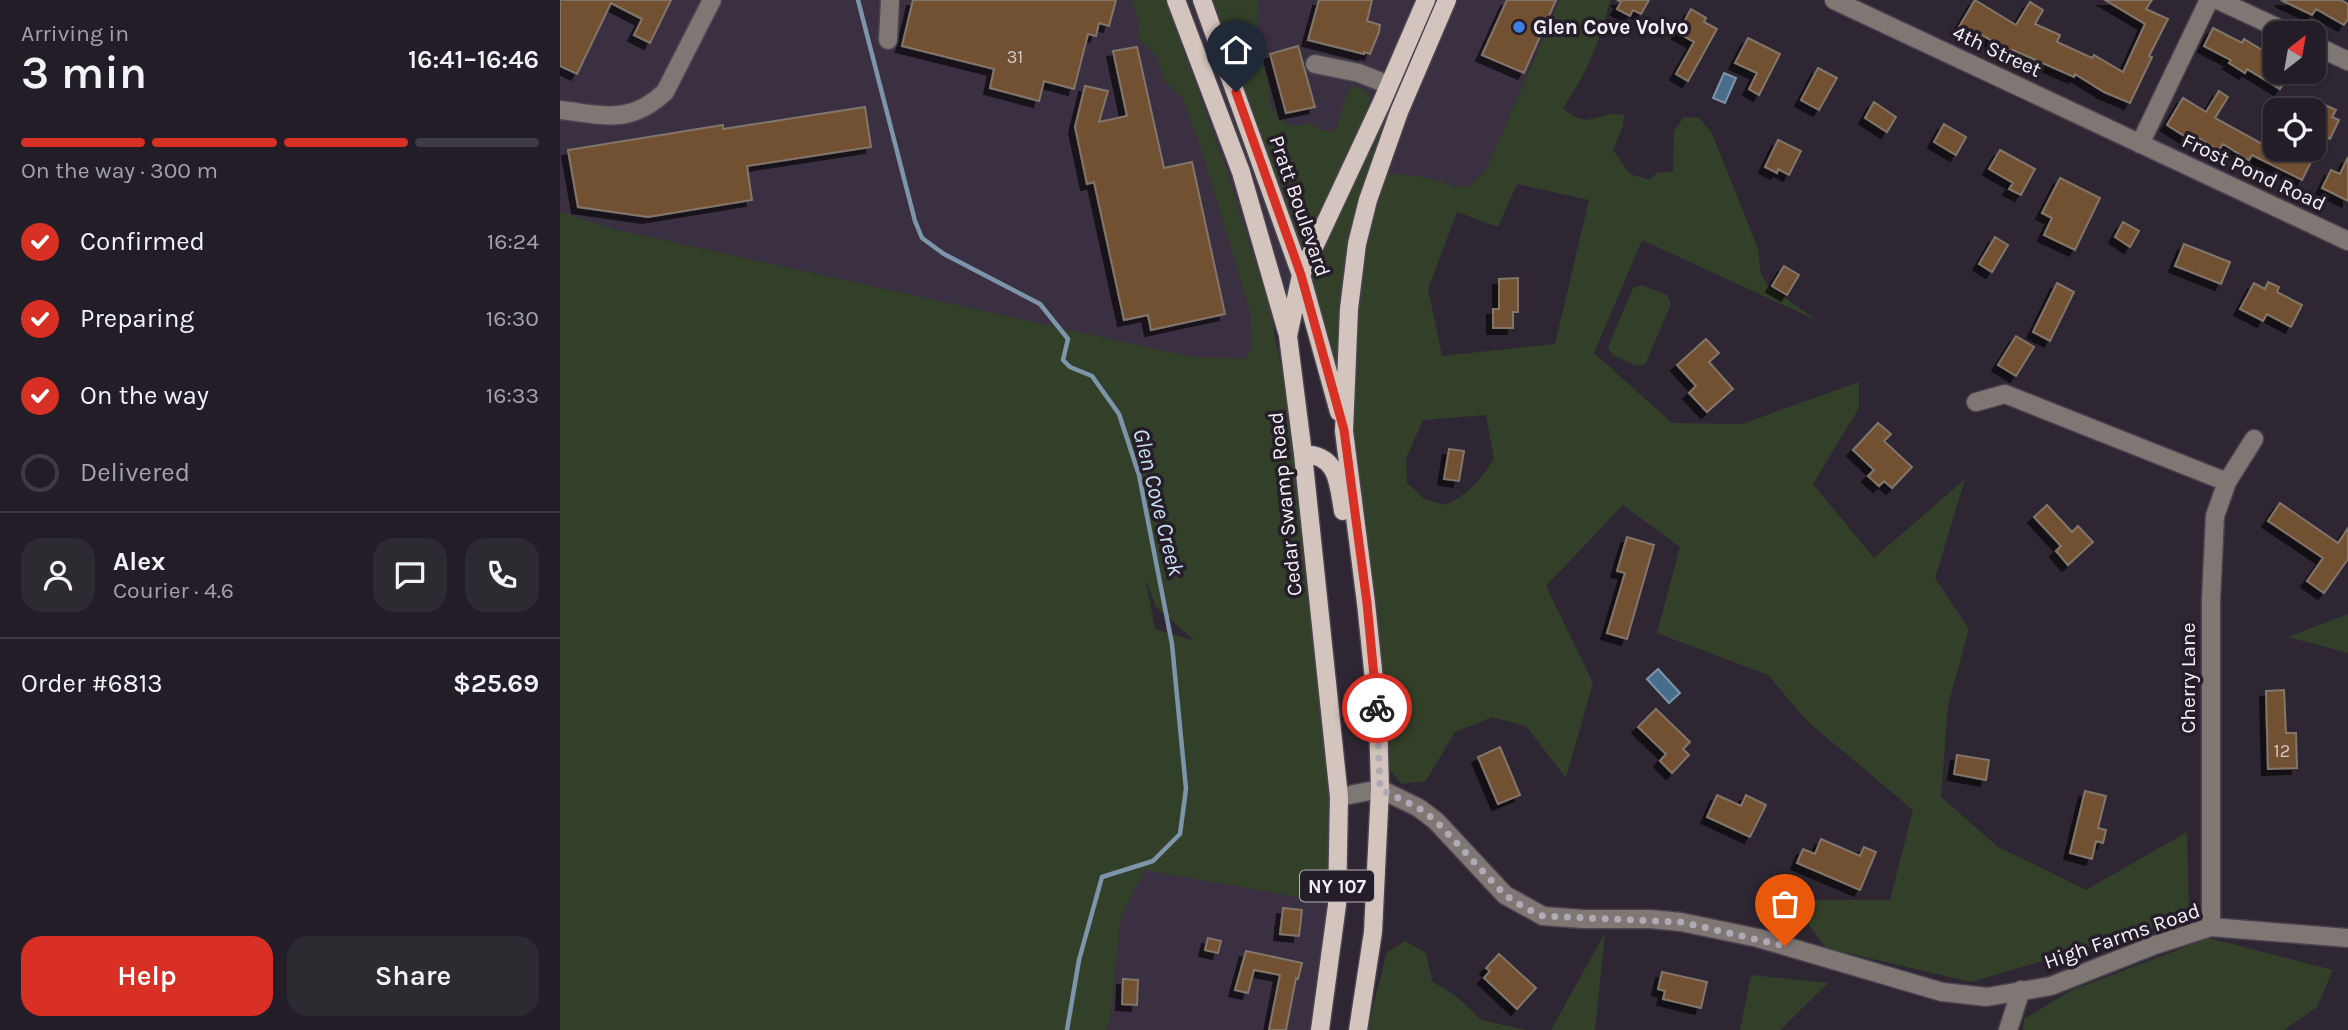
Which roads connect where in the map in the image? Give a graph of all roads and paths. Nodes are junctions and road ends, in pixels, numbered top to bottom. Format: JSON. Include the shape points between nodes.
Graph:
{"nodes":[{"id":1,"x":712,"y":0,"type":"edge"},
{"id":2,"x":890,"y":0,"type":"edge"},
{"id":3,"x":1176,"y":0,"type":"edge"},
{"id":4,"x":1202,"y":0,"type":"edge"},
{"id":5,"x":1427,"y":0,"type":"edge"},
{"id":6,"x":1447,"y":0,"type":"edge"},
{"id":7,"x":1834,"y":0,"type":"edge"},
{"id":8,"x":2209,"y":0,"type":"edge"},
{"id":9,"x":2218,"y":0,"type":"edge"},
{"id":10,"x":2263,"y":21,"type":"edge"},
{"id":11,"x":888,"y":40,"type":"dead end"},
{"id":12,"x":2326,"y":51,"type":"edge"},
{"id":13,"x":2348,"y":61,"type":"edge"},
{"id":14,"x":1315,"y":64,"type":"dead end"},
{"id":15,"x":1389,"y":85,"type":"junction"},
{"id":16,"x":1410,"y":86,"type":"junction"},
{"id":17,"x":560,"y":110,"type":"edge"},
{"id":18,"x":2140,"y":144,"type":"junction"},
{"id":19,"x":2348,"y":241,"type":"edge"},
{"id":20,"x":1301,"y":275,"type":"junction"},
{"id":21,"x":1288,"y":336,"type":"junction"},
{"id":22,"x":1976,"y":402,"type":"dead end"},
{"id":23,"x":1344,"y":430,"type":"junction"},
{"id":24,"x":2254,"y":439,"type":"dead end"},
{"id":25,"x":1304,"y":454,"type":"junction"},
{"id":26,"x":2227,"y":482,"type":"junction"},
{"id":27,"x":1368,"y":623,"type":"junction"},
{"id":28,"x":1380,"y":789,"type":"junction"},
{"id":29,"x":1339,"y":797,"type":"junction"},
{"id":30,"x":2211,"y":928,"type":"junction"},
{"id":31,"x":2348,"y":938,"type":"edge"},
{"id":32,"x":2021,"y":990,"type":"junction"},
{"id":33,"x":1320,"y":1030,"type":"edge"},
{"id":34,"x":1357,"y":1030,"type":"edge"},
{"id":35,"x":2007,"y":1030,"type":"edge"}],
"edges":[{"from":1,"to":17,"type":"street","via":[[665,92],[654,102],[620,117]]},
{"from":2,"to":11,"type":"street"},
{"from":3,"to":21,"type":"main road","number":"NY 107","via":[[1241,172]]},
{"from":4,"to":20,"type":"main road","name":"Pratt Boulevard","number":"NY 107"},
{"from":5,"to":15,"type":"main road","name":"Cedar Swamp Road"},
{"from":5,"to":16,"type":"main road","via":[[1433,8],[1406,70]]},
{"from":6,"to":16,"type":"main road"},
{"from":7,"to":18,"type":"street","name":"4th Street"},
{"from":8,"to":18,"type":"street"},
{"from":9,"to":10,"type":"street"},
{"from":12,"to":13,"type":"street"},
{"from":14,"to":15,"type":"street"},
{"from":15,"to":20,"type":"main road","name":"Cedar Swamp Road"},
{"from":16,"to":23,"type":"main road","via":[[1384,152],[1357,244]]},
{"from":18,"to":19,"type":"street","name":"Frost Pond Road"},
{"from":20,"to":21,"type":"main road","name":"Cedar Swamp Road"},
{"from":20,"to":23,"type":"main road","name":"Pratt Boulevard","number":"NY 107"},
{"from":21,"to":25,"type":"main road","name":"Cedar Swamp Road","number":"NY 107"},
{"from":22,"to":26,"type":"street","via":[[2005,394]]},
{"from":23,"to":27,"type":"main road","number":"NY 107"},
{"from":24,"to":26,"type":"street","name":"Cherry Lane"},
{"from":25,"to":27,"type":"main road","via":[[1322,457],[1337,474],[1350,565]]},
{"from":25,"to":29,"type":"main road","name":"Cedar Swamp Road","number":"NY 107"},
{"from":26,"to":30,"type":"street","name":"Cherry Lane","via":[[2215,516],[2211,600]]},
{"from":27,"to":28,"type":"main road","number":"NY 107"},
{"from":28,"to":29,"type":"street"},
{"from":28,"to":32,"type":"street","name":"High Farms Road","via":[[1436,821],[1505,895],[1543,916],[1681,922],[1758,938],[1942,992],[1987,997]]},
{"from":28,"to":34,"type":"main road","number":"NY 107","via":[[1373,932]]},
{"from":29,"to":33,"type":"main road","name":"Cedar Swamp Road","number":"NY 107","via":[[1337,905]]},
{"from":30,"to":31,"type":"street","name":"High Farms Road"},
{"from":30,"to":32,"type":"street","name":"High Farms Road","via":[[2051,986]]},
{"from":32,"to":35,"type":"street"}]}
